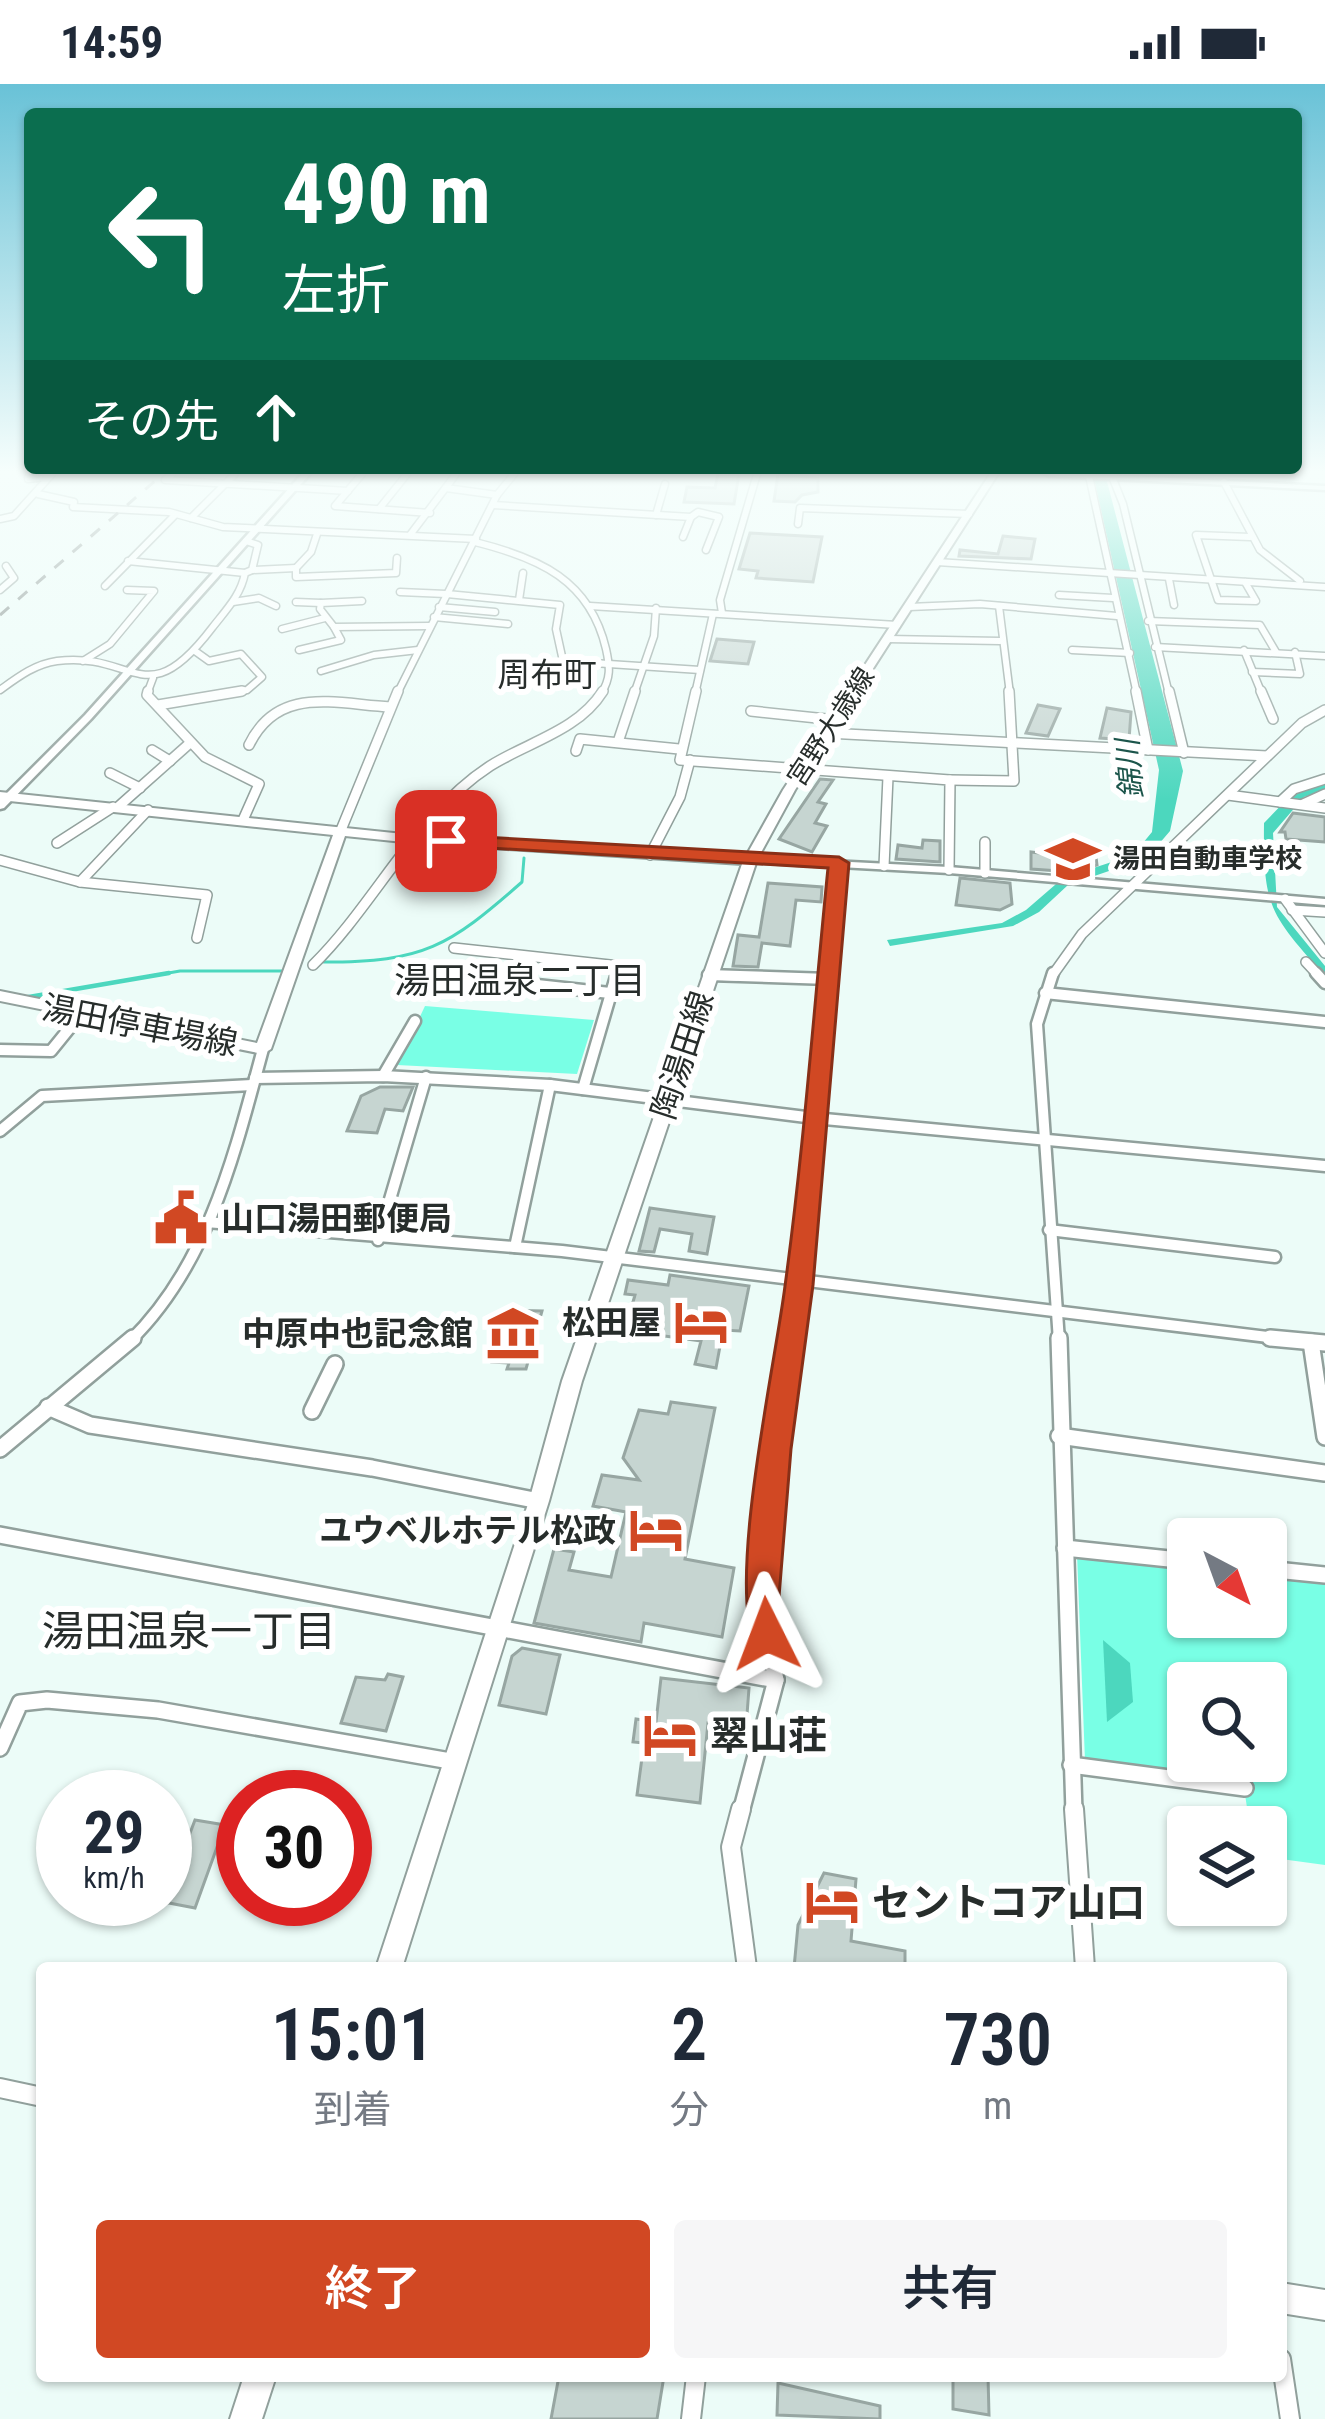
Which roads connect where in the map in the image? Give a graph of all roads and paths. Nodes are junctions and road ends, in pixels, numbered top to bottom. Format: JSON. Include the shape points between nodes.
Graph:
{"nodes":[{"id":1,"x":108,"y":583,"type":"edge"},
{"id":2,"x":207,"y":583,"type":"edge"},
{"id":3,"x":244,"y":583,"type":"edge"},
{"id":4,"x":453,"y":583,"type":"edge"},
{"id":5,"x":522,"y":583,"type":"edge"},
{"id":6,"x":567,"y":583,"type":"edge"},
{"id":7,"x":725,"y":583,"type":"edge"},
{"id":8,"x":924,"y":583,"type":"edge"},
{"id":9,"x":1109,"y":583,"type":"edge"},
{"id":10,"x":1137,"y":583,"type":"edge"},
{"id":11,"x":1170,"y":583,"type":"edge"},
{"id":12,"x":1211,"y":583,"type":"edge"},
{"id":13,"x":1246,"y":583,"type":"edge"},
{"id":14,"x":1255,"y":583,"type":"edge"},
{"id":15,"x":105,"y":586,"type":"dead end"},
{"id":16,"x":1320,"y":589,"type":"edge"},
{"id":17,"x":127,"y":590,"type":"dead end"},
{"id":18,"x":400,"y":592,"type":"dead end"},
{"id":19,"x":447,"y":594,"type":"junction"},
{"id":20,"x":1059,"y":595,"type":"dead end"},
{"id":21,"x":1113,"y":598,"type":"junction"},
{"id":22,"x":519,"y":600,"type":"junction"},
{"id":23,"x":362,"y":601,"type":"dead end"},
{"id":24,"x":232,"y":602,"type":"junction"},
{"id":25,"x":296,"y":602,"type":"dead end"},
{"id":26,"x":321,"y":603,"type":"junction"},
{"id":27,"x":1174,"y":605,"type":"dead end"},
{"id":28,"x":276,"y":606,"type":"dead end"},
{"id":29,"x":590,"y":606,"type":"junction"},
{"id":30,"x":999,"y":606,"type":"junction"},
{"id":31,"x":909,"y":607,"type":"junction"},
{"id":32,"x":656,"y":608,"type":"junction"},
{"id":33,"x":494,"y":612,"type":"dead end"},
{"id":34,"x":718,"y":614,"type":"junction"},
{"id":35,"x":1117,"y":616,"type":"junction"},
{"id":36,"x":434,"y":617,"type":"junction"},
{"id":37,"x":325,"y":619,"type":"junction"},
{"id":38,"x":1148,"y":621,"type":"junction"},
{"id":39,"x":508,"y":624,"type":"dead end"},
{"id":40,"x":897,"y":625,"type":"junction"},
{"id":41,"x":334,"y":627,"type":"junction"},
{"id":42,"x":282,"y":628,"type":"dead end"},
{"id":43,"x":888,"y":639,"type":"junction"},
{"id":44,"x":1000,"y":641,"type":"junction"},
{"id":45,"x":1154,"y":647,"type":"junction"},
{"id":46,"x":299,"y":650,"type":"dead end"},
{"id":47,"x":418,"y":650,"type":"junction"},
{"id":48,"x":1072,"y":650,"type":"dead end"},
{"id":49,"x":1244,"y":650,"type":"junction"},
{"id":50,"x":195,"y":651,"type":"junction"},
{"id":51,"x":1276,"y":652,"type":"junction"},
{"id":52,"x":1295,"y":652,"type":"junction"},
{"id":53,"x":1130,"y":653,"type":"junction"},
{"id":54,"x":1325,"y":656,"type":"edge"},
{"id":55,"x":83,"y":661,"type":"junction"},
{"id":56,"x":209,"y":661,"type":"junction"},
{"id":57,"x":607,"y":663,"type":"junction"},
{"id":58,"x":645,"y":665,"type":"junction"},
{"id":59,"x":700,"y":670,"type":"junction"},
{"id":60,"x":321,"y":671,"type":"dead end"},
{"id":61,"x":1252,"y":672,"type":"junction"},
{"id":62,"x":126,"y":674,"type":"junction"},
{"id":63,"x":219,"y":674,"type":"dead end"},
{"id":64,"x":153,"y":678,"type":"junction"},
{"id":65,"x":0,"y":690,"type":"edge"},
{"id":66,"x":158,"y":705,"type":"junction"},
{"id":67,"x":389,"y":707,"type":"junction"},
{"id":68,"x":1325,"y":710,"type":"edge"},
{"id":69,"x":751,"y":711,"type":"dead end"},
{"id":70,"x":836,"y":719,"type":"junction"},
{"id":71,"x":1273,"y":719,"type":"dead end"},
{"id":72,"x":827,"y":733,"type":"junction"},
{"id":73,"x":618,"y":742,"type":"junction"},
{"id":74,"x":1010,"y":742,"type":"junction"},
{"id":75,"x":190,"y":743,"type":"junction"},
{"id":76,"x":249,"y":745,"type":"dead end"},
{"id":77,"x":679,"y":748,"type":"junction"},
{"id":78,"x":152,"y":750,"type":"dead end"},
{"id":79,"x":1148,"y":750,"type":"junction"},
{"id":80,"x":576,"y":751,"type":"dead end"},
{"id":81,"x":1184,"y":753,"type":"junction"},
{"id":82,"x":1267,"y":756,"type":"junction"},
{"id":83,"x":690,"y":760,"type":"junction"},
{"id":84,"x":170,"y":761,"type":"junction"},
{"id":85,"x":802,"y":772,"type":"junction"},
{"id":86,"x":110,"y":773,"type":"dead end"},
{"id":87,"x":888,"y":777,"type":"junction"},
{"id":88,"x":1325,"y":778,"type":"edge"},
{"id":89,"x":950,"y":780,"type":"junction"},
{"id":90,"x":140,"y":788,"type":"junction"},
{"id":91,"x":1325,"y":794,"type":"edge"},
{"id":92,"x":1228,"y":795,"type":"junction"},
{"id":93,"x":4,"y":799,"type":"edge"},
{"id":94,"x":1280,"y":802,"type":"junction"},
{"id":95,"x":1302,"y":805,"type":"junction"},
{"id":96,"x":115,"y":807,"type":"junction"},
{"id":97,"x":1325,"y":808,"type":"edge"},
{"id":98,"x":148,"y":810,"type":"junction"},
{"id":99,"x":243,"y":820,"type":"junction"},
{"id":100,"x":341,"y":830,"type":"junction"},
{"id":101,"x":413,"y":839,"type":"junction"},
{"id":102,"x":985,"y":842,"type":"dead end"},
{"id":103,"x":57,"y":843,"type":"dead end"},
{"id":104,"x":650,"y":855,"type":"junction"},
{"id":105,"x":0,"y":860,"type":"edge"},
{"id":106,"x":750,"y":860,"type":"junction"},
{"id":107,"x":839,"y":863,"type":"junction"},
{"id":108,"x":884,"y":866,"type":"junction"},
{"id":109,"x":950,"y":870,"type":"junction"},
{"id":110,"x":986,"y":873,"type":"junction"},
{"id":111,"x":80,"y":882,"type":"junction"},
{"id":112,"x":1130,"y":886,"type":"junction"},
{"id":113,"x":1325,"y":902,"type":"edge"},
{"id":114,"x":1287,"y":903,"type":"junction"},
{"id":115,"x":1325,"y":913,"type":"edge"},
{"id":116,"x":197,"y":938,"type":"dead end"},
{"id":117,"x":454,"y":948,"type":"dead end"},
{"id":118,"x":1325,"y":953,"type":"edge"},
{"id":119,"x":1306,"y":962,"type":"dead end"},
{"id":120,"x":313,"y":965,"type":"dead end"},
{"id":121,"x":436,"y":974,"type":"dead end"},
{"id":122,"x":708,"y":975,"type":"junction"},
{"id":123,"x":829,"y":979,"type":"junction"},
{"id":124,"x":1325,"y":983,"type":"edge"},
{"id":125,"x":610,"y":993,"type":"junction"},
{"id":126,"x":1045,"y":993,"type":"junction"},
{"id":127,"x":0,"y":996,"type":"edge"},
{"id":128,"x":81,"y":1014,"type":"junction"},
{"id":129,"x":415,"y":1021,"type":"dead end"},
{"id":130,"x":1325,"y":1022,"type":"edge"},
{"id":131,"x":262,"y":1049,"type":"junction"},
{"id":132,"x":0,"y":1050,"type":"edge"},
{"id":133,"x":383,"y":1076,"type":"junction"},
{"id":134,"x":426,"y":1077,"type":"junction"},
{"id":135,"x":254,"y":1081,"type":"junction"},
{"id":136,"x":550,"y":1085,"type":"junction"},
{"id":137,"x":583,"y":1089,"type":"junction"},
{"id":138,"x":668,"y":1100,"type":"junction"},
{"id":139,"x":814,"y":1118,"type":"junction"},
{"id":140,"x":0,"y":1131,"type":"edge"},
{"id":141,"x":1043,"y":1140,"type":"junction"},
{"id":142,"x":1325,"y":1166,"type":"edge"},
{"id":143,"x":206,"y":1222,"type":"junction"},
{"id":144,"x":1049,"y":1229,"type":"junction"},
{"id":145,"x":377,"y":1240,"type":"junction"},
{"id":146,"x":515,"y":1246,"type":"junction"},
{"id":147,"x":1275,"y":1257,"type":"dead end"},
{"id":148,"x":614,"y":1258,"type":"junction"},
{"id":149,"x":800,"y":1285,"type":"junction"},
{"id":150,"x":1058,"y":1312,"type":"junction"},
{"id":151,"x":1318,"y":1343,"type":"edge"},
{"id":152,"x":334,"y":1364,"type":"dead end"},
{"id":153,"x":48,"y":1407,"type":"junction"},
{"id":154,"x":312,"y":1412,"type":"dead end"},
{"id":155,"x":1324,"y":1427,"type":"edge"},
{"id":156,"x":1059,"y":1436,"type":"junction"},
{"id":157,"x":0,"y":1449,"type":"edge"},
{"id":158,"x":1325,"y":1473,"type":"edge"},
{"id":159,"x":538,"y":1501,"type":"junction"},
{"id":160,"x":0,"y":1534,"type":"edge"},
{"id":161,"x":1065,"y":1548,"type":"junction"},
{"id":162,"x":1167,"y":1559,"type":"edge"},
{"id":163,"x":1287,"y":1571,"type":"edge"},
{"id":164,"x":1325,"y":1575,"type":"edge"},
{"id":165,"x":498,"y":1629,"type":"junction"},
{"id":166,"x":776,"y":1681,"type":"junction"},
{"id":167,"x":0,"y":1748,"type":"edge"},
{"id":168,"x":456,"y":1762,"type":"junction"},
{"id":169,"x":1071,"y":1765,"type":"junction"},
{"id":170,"x":1244,"y":1788,"type":"dead end"},
{"id":171,"x":391,"y":1962,"type":"edge"},
{"id":172,"x":746,"y":1962,"type":"edge"},
{"id":173,"x":1085,"y":1962,"type":"edge"},
{"id":174,"x":0,"y":2088,"type":"edge"},
{"id":175,"x":36,"y":2096,"type":"edge"},
{"id":176,"x":1287,"y":2299,"type":"edge"},
{"id":177,"x":1325,"y":2305,"type":"edge"},
{"id":178,"x":258,"y":2382,"type":"edge"},
{"id":179,"x":695,"y":2382,"type":"edge"},
{"id":180,"x":1284,"y":2382,"type":"edge"},
{"id":181,"x":246,"y":2419,"type":"edge"},
{"id":182,"x":691,"y":2419,"type":"edge"},
{"id":183,"x":1290,"y":2419,"type":"edge"}],
"edges":[{"from":1,"to":15,"type":"street"},
{"from":2,"to":62,"type":"street"},
{"from":3,"to":24,"type":"street"},
{"from":4,"to":19,"type":"street"},
{"from":5,"to":22,"type":"street"},
{"from":6,"to":29,"type":"street"},
{"from":7,"to":34,"type":"street"},
{"from":8,"to":31,"type":"main road","name":"宮野大歳線"},
{"from":9,"to":21,"type":"street"},
{"from":10,"to":38,"type":"street"},
{"from":11,"to":27,"type":"street"},
{"from":12,"to":13,"type":"street","via":[[1218,600],[1256,601]]},
{"from":14,"to":16,"type":"street"},
{"from":17,"to":55,"type":"street","via":[[154,591],[110,644]]},
{"from":18,"to":19,"type":"street"},
{"from":19,"to":22,"type":"street"},
{"from":19,"to":36,"type":"street"},
{"from":20,"to":21,"type":"street"},
{"from":21,"to":35,"type":"street"},
{"from":22,"to":57,"type":"street","via":[[562,606],[556,629],[563,661]]},
{"from":23,"to":26,"type":"street"},
{"from":24,"to":28,"type":"street","via":[[259,598]]},
{"from":24,"to":50,"type":"street"},
{"from":25,"to":26,"type":"street"},
{"from":26,"to":37,"type":"street"},
{"from":29,"to":32,"type":"street"},
{"from":29,"to":57,"type":"street"},
{"from":30,"to":31,"type":"street"},
{"from":30,"to":35,"type":"street"},
{"from":30,"to":44,"type":"street"},
{"from":31,"to":40,"type":"main road","name":"宮野大歳線"},
{"from":32,"to":34,"type":"street"},
{"from":32,"to":58,"type":"street"},
{"from":33,"to":36,"type":"street"},
{"from":34,"to":40,"type":"street"},
{"from":34,"to":59,"type":"street"},
{"from":35,"to":53,"type":"street"},
{"from":36,"to":39,"type":"street"},
{"from":36,"to":41,"type":"street"},
{"from":36,"to":47,"type":"street"},
{"from":37,"to":41,"type":"street"},
{"from":37,"to":42,"type":"street"},
{"from":38,"to":45,"type":"street"},
{"from":38,"to":51,"type":"street","via":[[1260,625]]},
{"from":40,"to":43,"type":"main road","name":"宮野大歳線"},
{"from":41,"to":46,"type":"street","via":[[341,640]]},
{"from":43,"to":44,"type":"street"},
{"from":43,"to":70,"type":"main road","name":"宮野大歳線"},
{"from":44,"to":74,"type":"street"},
{"from":45,"to":49,"type":"street"},
{"from":45,"to":81,"type":"street"},
{"from":47,"to":60,"type":"street"},
{"from":47,"to":67,"type":"street"},
{"from":48,"to":53,"type":"street"},
{"from":49,"to":51,"type":"street"},
{"from":49,"to":61,"type":"street"},
{"from":50,"to":56,"type":"street"},
{"from":50,"to":64,"type":"street"},
{"from":51,"to":52,"type":"street"},
{"from":52,"to":54,"type":"street"},
{"from":52,"to":61,"type":"street","via":[[1300,674]]},
{"from":53,"to":79,"type":"street"},
{"from":55,"to":62,"type":"street"},
{"from":55,"to":65,"type":"street","via":[[38,663]]},
{"from":56,"to":63,"type":"street"},
{"from":56,"to":66,"type":"street","via":[[241,654],[262,676],[247,690]]},
{"from":57,"to":58,"type":"street"},
{"from":57,"to":101,"type":"street","via":[[610,680],[590,712],[474,777]]},
{"from":58,"to":59,"type":"street"},
{"from":58,"to":73,"type":"street"},
{"from":59,"to":77,"type":"street"},
{"from":61,"to":71,"type":"street"},
{"from":62,"to":64,"type":"street"},
{"from":62,"to":93,"type":"street"},
{"from":64,"to":66,"type":"street","via":[[146,691]]},
{"from":66,"to":75,"type":"street"},
{"from":67,"to":76,"type":"street","via":[[287,702],[255,726]]},
{"from":67,"to":100,"type":"street"},
{"from":68,"to":82,"type":"street"},
{"from":69,"to":70,"type":"street"},
{"from":70,"to":72,"type":"main road","name":"宮野大歳線"},
{"from":72,"to":74,"type":"street"},
{"from":72,"to":85,"type":"main road","name":"宮野大歳線"},
{"from":73,"to":77,"type":"street"},
{"from":73,"to":80,"type":"street","via":[[580,740]]},
{"from":74,"to":79,"type":"street"},
{"from":74,"to":89,"type":"street","via":[[1014,781]]},
{"from":75,"to":84,"type":"street"},
{"from":75,"to":99,"type":"street","via":[[259,784]]},
{"from":77,"to":83,"type":"street","via":[[680,760]]},
{"from":78,"to":84,"type":"street"},
{"from":79,"to":81,"type":"street"},
{"from":81,"to":82,"type":"street"},
{"from":82,"to":92,"type":"street"},
{"from":83,"to":85,"type":"street"},
{"from":83,"to":104,"type":"street"},
{"from":84,"to":90,"type":"street"},
{"from":85,"to":87,"type":"street"},
{"from":85,"to":106,"type":"main road","name":"宮野大歳線"},
{"from":86,"to":90,"type":"street"},
{"from":87,"to":89,"type":"street"},
{"from":87,"to":108,"type":"street"},
{"from":88,"to":94,"type":"street"},
{"from":89,"to":109,"type":"street"},
{"from":90,"to":96,"type":"street"},
{"from":91,"to":95,"type":"street"},
{"from":92,"to":94,"type":"street"},
{"from":92,"to":112,"type":"street"},
{"from":93,"to":96,"type":"main road"},
{"from":94,"to":95,"type":"street"},
{"from":95,"to":97,"type":"street"},
{"from":96,"to":98,"type":"main road"},
{"from":96,"to":103,"type":"street"},
{"from":98,"to":99,"type":"main road"},
{"from":98,"to":111,"type":"street"},
{"from":99,"to":100,"type":"main road"},
{"from":100,"to":101,"type":"main road"},
{"from":100,"to":131,"type":"main road","name":"湯田停車場線"},
{"from":101,"to":104,"type":"main road"},
{"from":101,"to":120,"type":"street"},
{"from":102,"to":110,"type":"street"},
{"from":104,"to":106,"type":"main road"},
{"from":105,"to":111,"type":"street"},
{"from":106,"to":107,"type":"street"},
{"from":106,"to":122,"type":"main road","name":"陶湯田線"},
{"from":107,"to":108,"type":"street"},
{"from":107,"to":123,"type":"street"},
{"from":108,"to":109,"type":"street"},
{"from":109,"to":110,"type":"street"},
{"from":110,"to":112,"type":"street"},
{"from":111,"to":116,"type":"street","via":[[207,895]]},
{"from":112,"to":114,"type":"street"},
{"from":112,"to":126,"type":"street","via":[[1066,951]]},
{"from":113,"to":114,"type":"street"},
{"from":114,"to":115,"type":"street"},
{"from":114,"to":118,"type":"street"},
{"from":117,"to":125,"type":"street","via":[[620,966]]},
{"from":119,"to":124,"type":"street"},
{"from":121,"to":125,"type":"street"},
{"from":122,"to":123,"type":"street"},
{"from":122,"to":138,"type":"main road","name":"陶湯田線"},
{"from":123,"to":139,"type":"street"},
{"from":125,"to":137,"type":"street"},
{"from":126,"to":130,"type":"street"},
{"from":126,"to":141,"type":"street","via":[[1037,1024]]},
{"from":127,"to":128,"type":"main road","name":"湯田停車場線"},
{"from":128,"to":131,"type":"main road","name":"湯田停車場線"},
{"from":128,"to":132,"type":"street","via":[[51,1051]]},
{"from":129,"to":133,"type":"street"},
{"from":131,"to":135,"type":"street"},
{"from":133,"to":134,"type":"street"},
{"from":133,"to":135,"type":"street"},
{"from":134,"to":136,"type":"street"},
{"from":134,"to":145,"type":"street"},
{"from":135,"to":140,"type":"street","via":[[42,1096]]},
{"from":135,"to":143,"type":"street"},
{"from":136,"to":137,"type":"street"},
{"from":136,"to":146,"type":"street"},
{"from":137,"to":138,"type":"street"},
{"from":138,"to":139,"type":"street"},
{"from":138,"to":148,"type":"main road","name":"陶湯田線"},
{"from":139,"to":141,"type":"street"},
{"from":139,"to":149,"type":"street"},
{"from":141,"to":142,"type":"street"},
{"from":141,"to":144,"type":"street"},
{"from":143,"to":145,"type":"street"},
{"from":143,"to":153,"type":"street","via":[[159,1310]]},
{"from":144,"to":147,"type":"street"},
{"from":144,"to":150,"type":"street"},
{"from":145,"to":146,"type":"street"},
{"from":146,"to":148,"type":"street"},
{"from":148,"to":149,"type":"street"},
{"from":148,"to":159,"type":"main road","name":"陶湯田線"},
{"from":149,"to":150,"type":"street"},
{"from":149,"to":166,"type":"street","via":[[761,1609]]},
{"from":150,"to":151,"type":"street"},
{"from":150,"to":156,"type":"street"},
{"from":151,"to":155,"type":"street"},
{"from":152,"to":154,"type":"street"},
{"from":153,"to":157,"type":"street"},
{"from":153,"to":159,"type":"street","via":[[90,1425]]},
{"from":156,"to":158,"type":"street"},
{"from":156,"to":161,"type":"street"},
{"from":159,"to":165,"type":"main road","name":"陶湯田線"},
{"from":160,"to":165,"type":"street"},
{"from":161,"to":162,"type":"street"},
{"from":161,"to":169,"type":"street"},
{"from":163,"to":164,"type":"street"},
{"from":165,"to":166,"type":"street"},
{"from":165,"to":168,"type":"main road","name":"陶湯田線"},
{"from":166,"to":172,"type":"street","via":[[731,1847]]},
{"from":167,"to":168,"type":"street","via":[[20,1702],[33,1696]]},
{"from":168,"to":171,"type":"main road","name":"陶湯田線"},
{"from":169,"to":170,"type":"street"},
{"from":169,"to":173,"type":"street"},
{"from":174,"to":175,"type":"street"},
{"from":176,"to":177,"type":"main road"},
{"from":178,"to":181,"type":"main road"},
{"from":179,"to":182,"type":"street"},
{"from":180,"to":183,"type":"street"}]}
